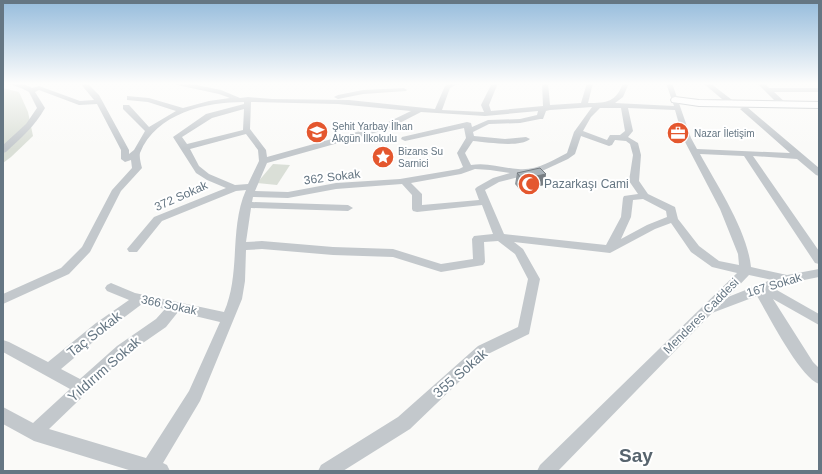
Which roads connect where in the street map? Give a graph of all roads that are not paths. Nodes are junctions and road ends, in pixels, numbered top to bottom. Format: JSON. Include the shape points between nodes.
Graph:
{"nodes":[{"id":1,"x":40,"y":105,"type":"edge"},
{"id":2,"x":101,"y":105,"type":"edge"},
{"id":3,"x":165,"y":105,"type":"edge"},
{"id":4,"x":201,"y":105,"type":"edge"},
{"id":5,"x":235,"y":105,"type":"edge"},
{"id":6,"x":245,"y":105,"type":"edge"},
{"id":7,"x":382,"y":105,"type":"edge"},
{"id":8,"x":440,"y":105,"type":"edge"},
{"id":9,"x":485,"y":105,"type":"edge"},
{"id":10,"x":545,"y":105,"type":"edge"},
{"id":11,"x":583,"y":105,"type":"edge"},
{"id":12,"x":599,"y":105,"type":"edge"},
{"id":13,"x":600,"y":105,"type":"edge"},
{"id":14,"x":671,"y":105,"type":"edge"},
{"id":15,"x":676,"y":105,"type":"edge"},
{"id":16,"x":691,"y":105,"type":"edge"},
{"id":17,"x":126,"y":107,"type":"dead end"},
{"id":18,"x":624,"y":107,"type":"junction"},
{"id":19,"x":545,"y":109,"type":"junction"},
{"id":20,"x":744,"y":109,"type":"junction"},
{"id":21,"x":419,"y":110,"type":"junction"},
{"id":22,"x":819,"y":110,"type":"edge"},
{"id":23,"x":184,"y":111,"type":"junction"},
{"id":24,"x":438,"y":112,"type":"junction"},
{"id":25,"x":488,"y":113,"type":"junction"},
{"id":26,"x":465,"y":114,"type":"junction"},
{"id":27,"x":149,"y":131,"type":"junction"},
{"id":28,"x":469,"y":131,"type":"junction"},
{"id":29,"x":248,"y":132,"type":"junction"},
{"id":30,"x":578,"y":132,"type":"junction"},
{"id":31,"x":622,"y":138,"type":"junction"},
{"id":32,"x":406,"y":139,"type":"dead end"},
{"id":33,"x":526,"y":139,"type":"dead end"},
{"id":34,"x":186,"y":147,"type":"junction"},
{"id":35,"x":3,"y":150,"type":"edge"},
{"id":36,"x":694,"y":151,"type":"junction"},
{"id":37,"x":135,"y":154,"type":"junction"},
{"id":38,"x":748,"y":155,"type":"junction"},
{"id":39,"x":799,"y":156,"type":"junction"},
{"id":40,"x":263,"y":161,"type":"junction"},
{"id":41,"x":468,"y":167,"type":"junction"},
{"id":42,"x":526,"y":172,"type":"junction"},
{"id":43,"x":819,"y":173,"type":"edge"},
{"id":44,"x":404,"y":182,"type":"junction"},
{"id":45,"x":234,"y":188,"type":"junction"},
{"id":46,"x":249,"y":196,"type":"junction"},
{"id":47,"x":644,"y":196,"type":"junction"},
{"id":48,"x":485,"y":202,"type":"junction"},
{"id":49,"x":348,"y":208,"type":"dead end"},
{"id":50,"x":673,"y":219,"type":"junction"},
{"id":51,"x":500,"y":237,"type":"junction"},
{"id":52,"x":241,"y":246,"type":"junction"},
{"id":53,"x":610,"y":248,"type":"junction"},
{"id":54,"x":133,"y":249,"type":"dead end"},
{"id":55,"x":819,"y":260,"type":"edge"},
{"id":56,"x":746,"y":271,"type":"junction"},
{"id":57,"x":819,"y":273,"type":"edge"},
{"id":58,"x":787,"y":279,"type":"junction"},
{"id":59,"x":111,"y":288,"type":"dead end"},
{"id":60,"x":761,"y":288,"type":"junction"},
{"id":61,"x":140,"y":298,"type":"junction"},
{"id":62,"x":3,"y":300,"type":"edge"},
{"id":63,"x":175,"y":306,"type":"junction"},
{"id":64,"x":708,"y":309,"type":"junction"},
{"id":65,"x":227,"y":318,"type":"junction"},
{"id":66,"x":819,"y":320,"type":"edge"},
{"id":67,"x":4,"y":346,"type":"edge"},
{"id":68,"x":49,"y":370,"type":"junction"},
{"id":69,"x":819,"y":377,"type":"edge"},
{"id":70,"x":82,"y":388,"type":"junction"},
{"id":71,"x":3,"y":415,"type":"edge"},
{"id":72,"x":34,"y":433,"type":"junction"},
{"id":73,"x":152,"y":470,"type":"edge"},
{"id":74,"x":327,"y":471,"type":"edge"},
{"id":75,"x":546,"y":471,"type":"edge"}],
"edges":[{"from":1,"to":35,"type":"street","via":[[41,108],[28,128]]},
{"from":2,"to":37,"type":"street","via":[[125,150],[125,159],[132,158]]},
{"from":3,"to":23,"type":"street"},
{"from":4,"to":23,"type":"street"},
{"from":5,"to":34,"type":"street","via":[[209,116],[178,137]]},
{"from":6,"to":29,"type":"street"},
{"from":7,"to":21,"type":"street"},
{"from":8,"to":24,"type":"street"},
{"from":9,"to":25,"type":"street"},
{"from":10,"to":19,"type":"street"},
{"from":11,"to":19,"type":"street"},
{"from":12,"to":30,"type":"street","name":"362 Sokak","via":[[588,115]]},
{"from":13,"to":18,"type":"street"},
{"from":14,"to":18,"type":"street","via":[[653,109]]},
{"from":15,"to":36,"type":"street","name":"Menderes Caddesi"},
{"from":16,"to":20,"type":"main road"},
{"from":17,"to":27,"type":"street"},
{"from":18,"to":31,"type":"street","via":[[629,130]]},
{"from":19,"to":25,"type":"street"},
{"from":19,"to":28,"type":"street","via":[[540,117],[520,121],[488,122]]},
{"from":20,"to":22,"type":"main road"},
{"from":20,"to":39,"type":"street"},
{"from":21,"to":24,"type":"street"},
{"from":21,"to":40,"type":"street","via":[[385,127]]},
{"from":23,"to":27,"type":"street"},
{"from":24,"to":26,"type":"street"},
{"from":25,"to":26,"type":"street"},
{"from":26,"to":28,"type":"street"},
{"from":27,"to":37,"type":"street"},
{"from":28,"to":32,"type":"street","via":[[453,127]]},
{"from":28,"to":33,"type":"street","via":[[505,142]]},
{"from":28,"to":41,"type":"street","via":[[461,153]]},
{"from":29,"to":34,"type":"street"},
{"from":29,"to":40,"type":"street","via":[[262,150]]},
{"from":30,"to":31,"type":"street","via":[[609,143],[613,137]]},
{"from":30,"to":42,"type":"street","name":"362 Sokak","via":[[570,154],[547,166]]},
{"from":31,"to":47,"type":"street","via":[[634,143],[637,155],[634,181]]},
{"from":34,"to":45,"type":"street","via":[[189,157],[200,172]]},
{"from":36,"to":38,"type":"street"},
{"from":36,"to":56,"type":"street","name":"Menderes Caddesi","via":[[742,247]]},
{"from":37,"to":62,"type":"street","via":[[137,168],[117,190],[86,249],[65,271]]},
{"from":38,"to":39,"type":"street"},
{"from":38,"to":55,"type":"street"},
{"from":39,"to":43,"type":"street"},
{"from":40,"to":46,"type":"street"},
{"from":41,"to":42,"type":"street","name":"362 Sokak","via":[[488,166]]},
{"from":41,"to":44,"type":"street","name":"362 Sokak","via":[[461,171]]},
{"from":42,"to":48,"type":"street","name":"355 Sokak","via":[[496,180],[480,189]]},
{"from":44,"to":46,"type":"street","name":"362 Sokak","via":[[336,186],[288,196]]},
{"from":44,"to":48,"type":"street","via":[[417,194],[417,209]]},
{"from":45,"to":46,"type":"street","name":"372 Sokak"},
{"from":45,"to":54,"type":"street","name":"372 Sokak","via":[[158,219]]},
{"from":46,"to":49,"type":"street"},
{"from":46,"to":52,"type":"street"},
{"from":47,"to":50,"type":"street","via":[[670,209]]},
{"from":47,"to":53,"type":"street","via":[[628,198],[626,218]]},
{"from":48,"to":51,"type":"street","name":"355 Sokak"},
{"from":50,"to":53,"type":"street"},
{"from":50,"to":56,"type":"street","via":[[695,249],[716,264]]},
{"from":51,"to":52,"type":"street","via":[[478,239],[479,262],[441,268],[393,253]]},
{"from":51,"to":53,"type":"street"},
{"from":51,"to":74,"type":"street","name":"355 Sokak","via":[[519,252],[534,279],[524,330],[483,350],[404,423]]},
{"from":52,"to":65,"type":"street","via":[[236,300]]},
{"from":56,"to":58,"type":"street"},
{"from":56,"to":64,"type":"street","name":"Menderes Caddesi"},
{"from":57,"to":58,"type":"street","name":"167 Sokak"},
{"from":58,"to":60,"type":"street","name":"167 Sokak"},
{"from":59,"to":61,"type":"street","name":"366 Sokak"},
{"from":60,"to":64,"type":"street","name":"167 Sokak"},
{"from":60,"to":66,"type":"street"},
{"from":60,"to":69,"type":"street","via":[[808,367]]},
{"from":61,"to":63,"type":"street","name":"366 Sokak"},
{"from":61,"to":68,"type":"street","name":"Taç Sokak","via":[[101,326]]},
{"from":63,"to":65,"type":"street","name":"366 Sokak"},
{"from":63,"to":70,"type":"street","name":"Yıldırım Sokak","via":[[161,323],[122,350]]},
{"from":64,"to":75,"type":"street","name":"Menderes Caddesi"},
{"from":65,"to":73,"type":"street","via":[[195,396]]},
{"from":67,"to":68,"type":"street"},
{"from":68,"to":70,"type":"street"},
{"from":70,"to":72,"type":"street","name":"Yıldırım Sokak"},
{"from":71,"to":72,"type":"street"},
{"from":72,"to":73,"type":"street"}]}
